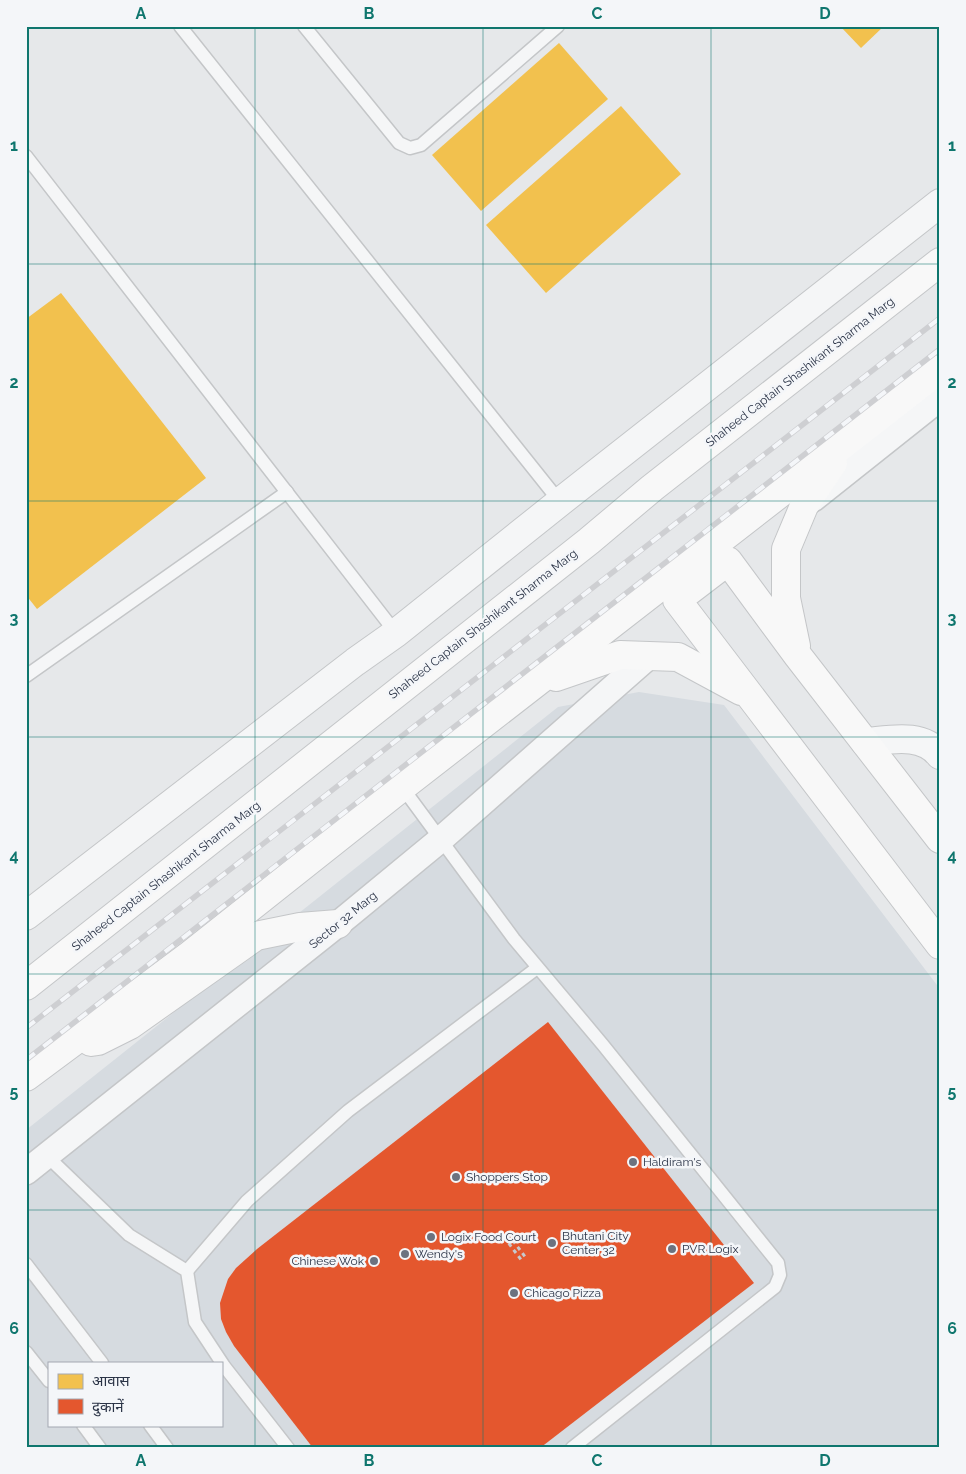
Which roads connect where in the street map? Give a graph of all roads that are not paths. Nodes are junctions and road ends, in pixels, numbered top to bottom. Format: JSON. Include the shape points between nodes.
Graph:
{"nodes":[{"id":1,"x":180,"y":26,"type":"edge"},
{"id":2,"x":304,"y":26,"type":"edge"},
{"id":3,"x":558,"y":26,"type":"edge"},
{"id":4,"x":26,"y":156,"type":"edge"},
{"id":5,"x":940,"y":203,"type":"edge"},
{"id":6,"x":940,"y":262,"type":"edge"},
{"id":7,"x":940,"y":369,"type":"edge"},
{"id":8,"x":940,"y":398,"type":"edge"},
{"id":9,"x":844,"y":444,"type":"junction"},
{"id":10,"x":287,"y":492,"type":"junction"},
{"id":11,"x":560,"y":502,"type":"junction"},
{"id":12,"x":804,"y":506,"type":"junction"},
{"id":13,"x":396,"y":633,"type":"junction"},
{"id":14,"x":649,"y":656,"type":"junction"},
{"id":15,"x":798,"y":656,"type":"junction"},
{"id":16,"x":26,"y":676,"type":"edge"},
{"id":17,"x":524,"y":693,"type":"junction"},
{"id":18,"x":749,"y":695,"type":"junction"},
{"id":19,"x":865,"y":742,"type":"junction"},
{"id":20,"x":940,"y":755,"type":"edge"},
{"id":21,"x":402,"y":787,"type":"junction"},
{"id":22,"x":940,"y":839,"type":"edge"},
{"id":23,"x":440,"y":840,"type":"junction"},
{"id":24,"x":26,"y":916,"type":"edge"},
{"id":25,"x":338,"y":924,"type":"junction"},
{"id":26,"x":940,"y":945,"type":"edge"},
{"id":27,"x":537,"y":968,"type":"junction"},
{"id":28,"x":26,"y":986,"type":"edge"},
{"id":29,"x":70,"y":1045,"type":"junction"},
{"id":30,"x":26,"y":1077,"type":"edge"},
{"id":31,"x":47,"y":1156,"type":"junction"},
{"id":32,"x":26,"y":1172,"type":"edge"},
{"id":33,"x":26,"y":1264,"type":"edge"},
{"id":34,"x":187,"y":1271,"type":"junction"},
{"id":35,"x":26,"y":1352,"type":"edge"},
{"id":36,"x":101,"y":1362,"type":"edge"},
{"id":37,"x":221,"y":1362,"type":"edge"},
{"id":38,"x":222,"y":1363,"type":"edge"},
{"id":39,"x":48,"y":1380,"type":"edge"},
{"id":40,"x":83,"y":1426,"type":"edge"},
{"id":41,"x":151,"y":1426,"type":"edge"},
{"id":42,"x":100,"y":1448,"type":"edge"},
{"id":43,"x":168,"y":1448,"type":"edge"},
{"id":44,"x":288,"y":1448,"type":"edge"},
{"id":45,"x":572,"y":1448,"type":"edge"}],
"edges":[{"from":1,"to":11,"type":"lane"},
{"from":2,"to":3,"type":"lane","via":[[399,143],[410,148],[421,145]]},
{"from":4,"to":10,"type":"lane"},
{"from":5,"to":11,"type":"street"},
{"from":6,"to":28,"type":"main road","name":"Shaheed Captain Shashikant Sharma Marg"},
{"from":7,"to":9,"type":"main road"},
{"from":8,"to":12,"type":"street"},
{"from":9,"to":12,"type":"main road"},
{"from":9,"to":17,"type":"main road"},
{"from":10,"to":13,"type":"lane"},
{"from":10,"to":16,"type":"lane"},
{"from":11,"to":13,"type":"street"},
{"from":12,"to":15,"type":"main road","via":[[786,549],[786,598]]},
{"from":13,"to":24,"type":"street"},
{"from":14,"to":17,"type":"main road","via":[[620,655],[559,676]]},
{"from":14,"to":18,"type":"main road","via":[[678,657]]},
{"from":14,"to":23,"type":"street","name":"Sector 32 Marg"},
{"from":15,"to":18,"type":"main road","via":[[728,561],[677,600]]},
{"from":15,"to":19,"type":"main road"},
{"from":17,"to":21,"type":"main road"},
{"from":18,"to":26,"type":"main road"},
{"from":19,"to":20,"type":"street","via":[[923,741]]},
{"from":19,"to":22,"type":"main road"},
{"from":21,"to":23,"type":"lane"},
{"from":21,"to":29,"type":"main road","via":[[190,955]]},
{"from":23,"to":25,"type":"street","name":"Sector 32 Marg"},
{"from":23,"to":27,"type":"lane"},
{"from":25,"to":29,"type":"main road","via":[[300,927],[256,936],[130,1025],[98,1042]]},
{"from":25,"to":31,"type":"street","name":"Sector 32 Marg"},
{"from":27,"to":34,"type":"lane","via":[[348,1111],[247,1201]]},
{"from":27,"to":45,"type":"lane","via":[[778,1263],[780,1275],[775,1287]]},
{"from":29,"to":30,"type":"main road"},
{"from":31,"to":32,"type":"street","name":"Sector 32 Marg"},
{"from":31,"to":34,"type":"lane","via":[[129,1235]]},
{"from":33,"to":36,"type":"lane"},
{"from":34,"to":37,"type":"lane","via":[[195,1322]]},
{"from":35,"to":39,"type":"lane"},
{"from":38,"to":44,"type":"lane"},
{"from":40,"to":42,"type":"lane"},
{"from":41,"to":43,"type":"lane"}]}
